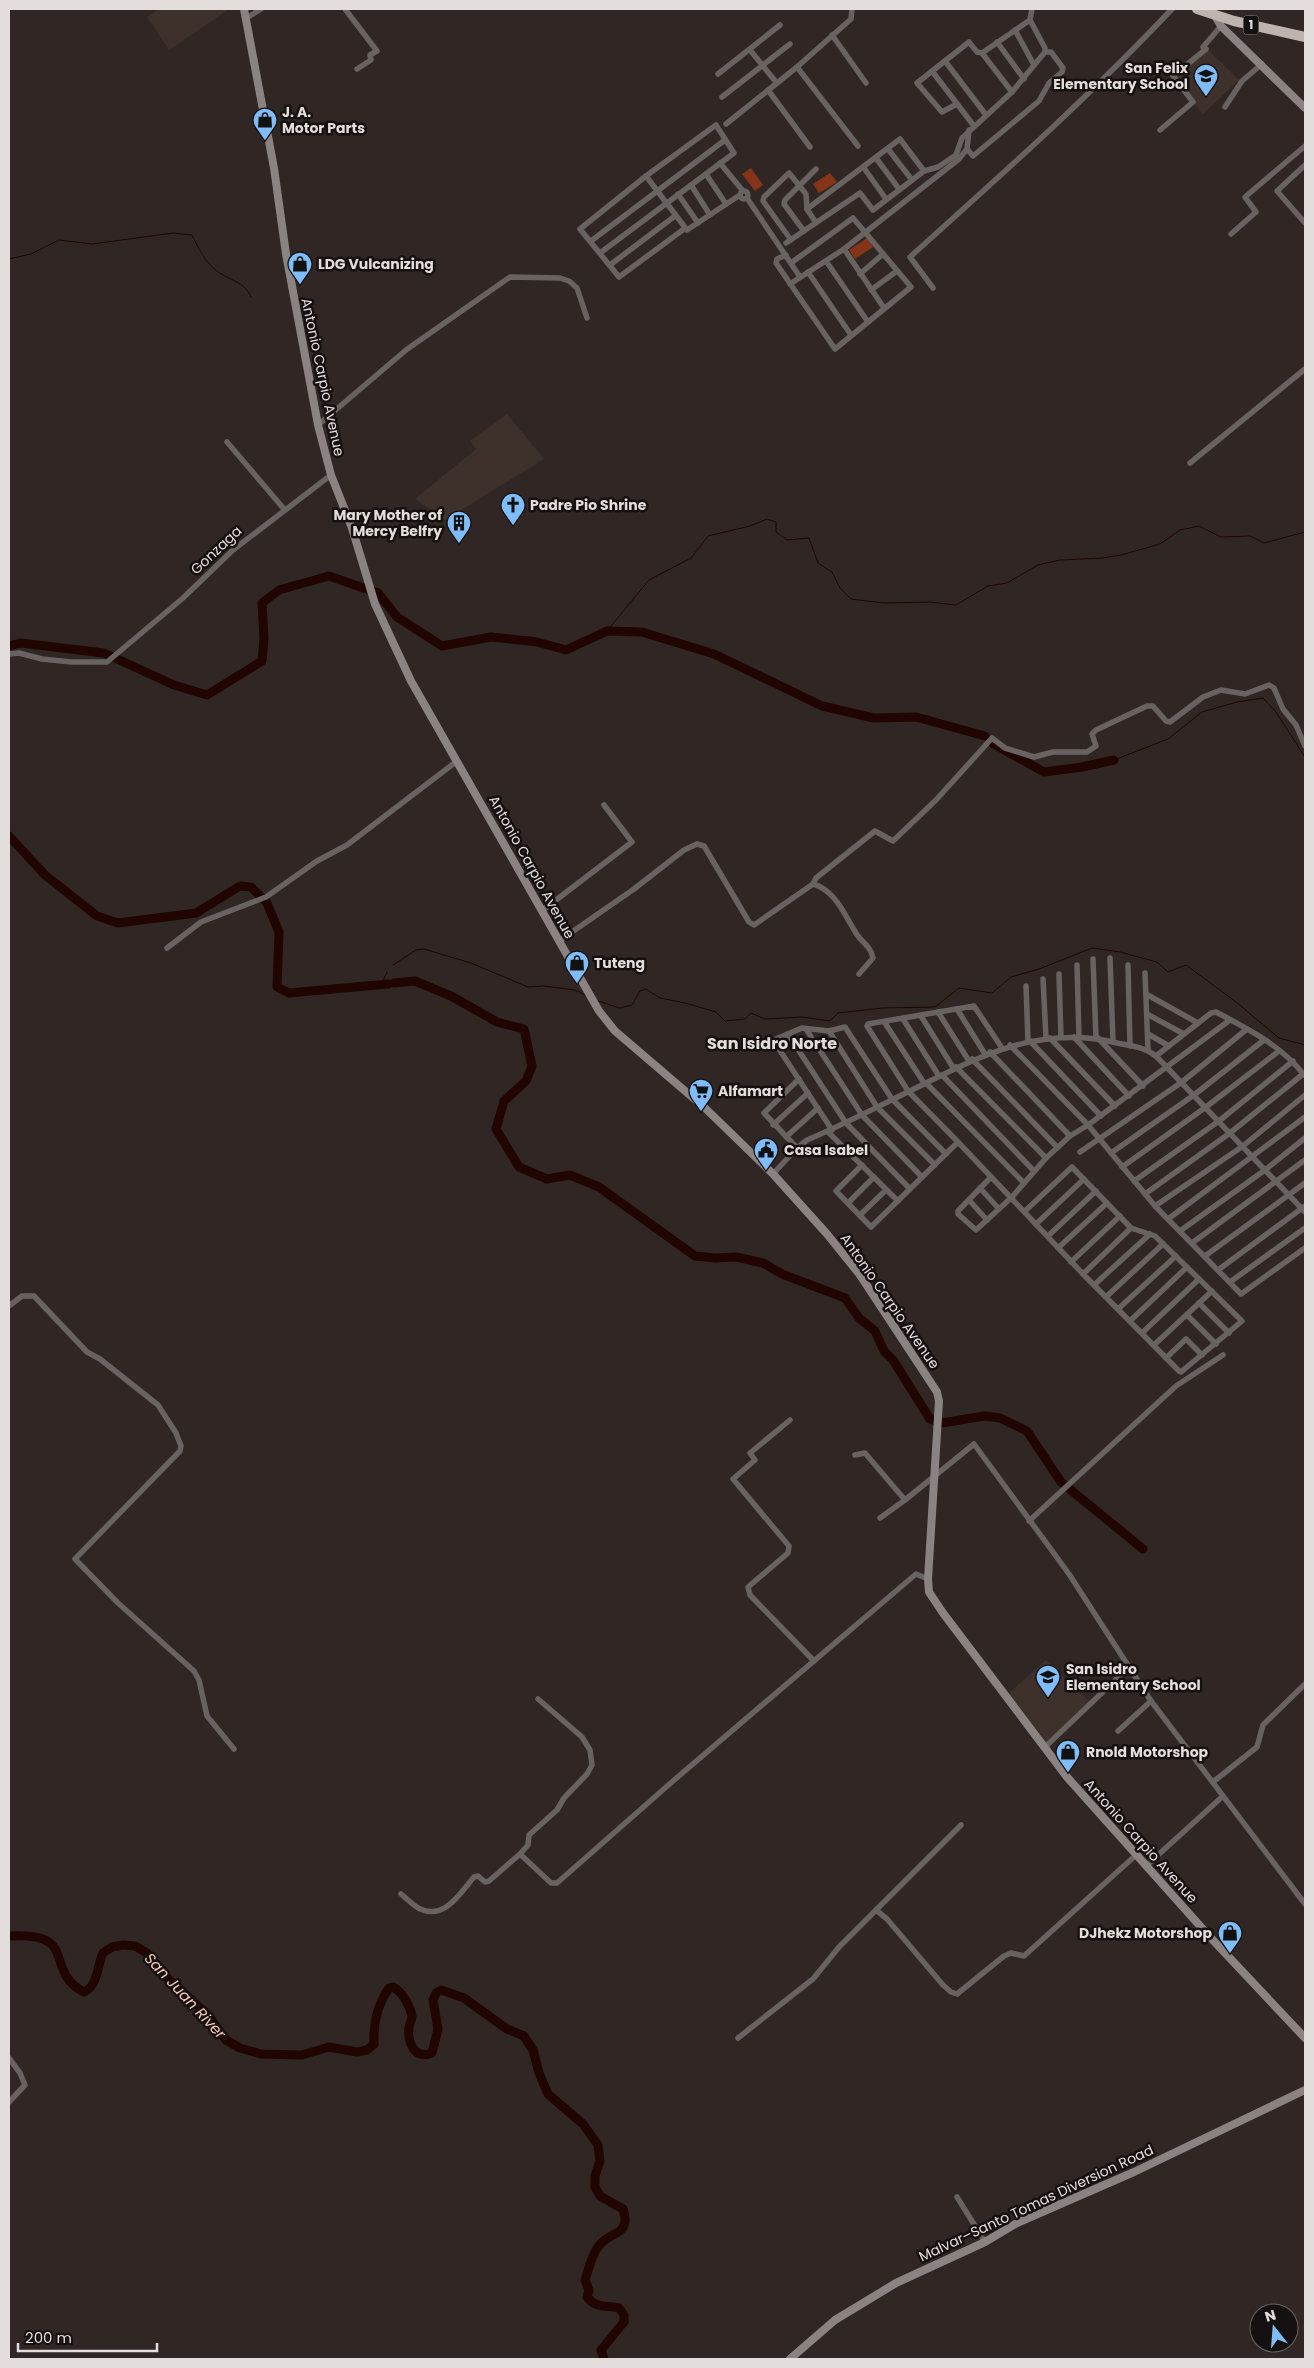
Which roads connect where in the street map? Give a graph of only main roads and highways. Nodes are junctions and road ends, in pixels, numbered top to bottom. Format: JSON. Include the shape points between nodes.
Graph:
{"nodes":[{"id":1,"x":1197,"y":9,"type":"edge"},
{"id":2,"x":1305,"y":37,"type":"edge"}],
"edges":[{"from":1,"to":2,"type":"highway","number":"1"}]}
